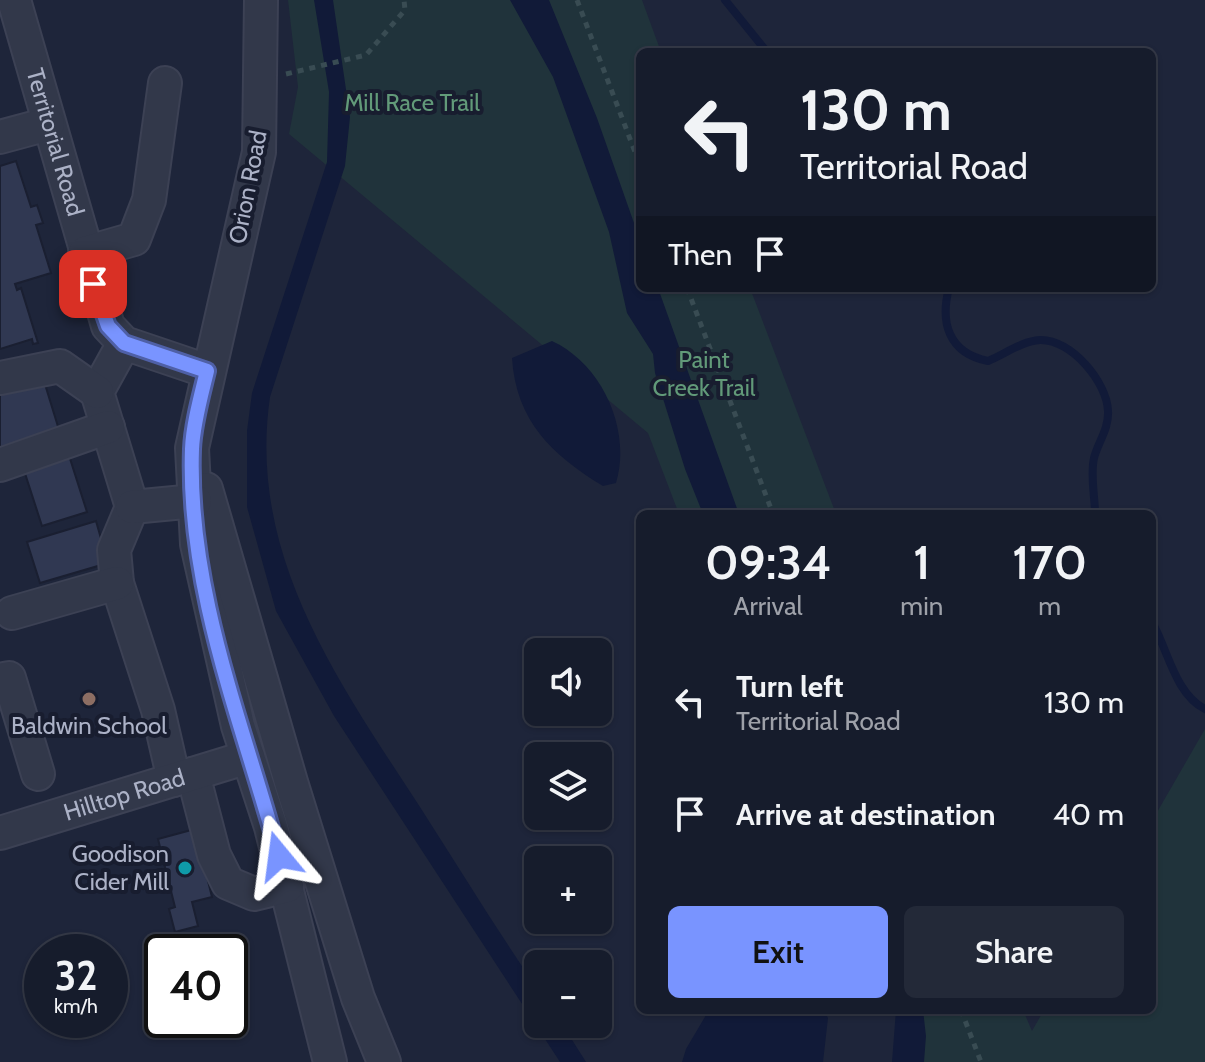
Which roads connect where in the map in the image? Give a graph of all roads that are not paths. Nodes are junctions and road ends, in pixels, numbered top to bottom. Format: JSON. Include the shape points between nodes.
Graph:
{"nodes":[{"id":1,"x":261,"y":0,"type":"edge"},
{"id":2,"x":11,"y":18,"type":"edge"},
{"id":3,"x":165,"y":83,"type":"dead end"},
{"id":4,"x":48,"y":124,"type":"junction"},
{"id":5,"x":0,"y":137,"type":"edge"},
{"id":6,"x":85,"y":253,"type":"junction"},
{"id":7,"x":124,"y":343,"type":"junction"},
{"id":8,"x":207,"y":371,"type":"junction"},
{"id":9,"x":0,"y":378,"type":"edge"},
{"id":10,"x":97,"y":392,"type":"junction"},
{"id":11,"x":108,"y":427,"type":"junction"},
{"id":12,"x":192,"y":448,"type":"junction"},
{"id":13,"x":0,"y":465,"type":"edge"},
{"id":14,"x":195,"y":501,"type":"junction"},
{"id":15,"x":132,"y":507,"type":"junction"},
{"id":16,"x":117,"y":583,"type":"junction"},
{"id":17,"x":12,"y":613,"type":"dead end"},
{"id":18,"x":0,"y":680,"type":"edge"},
{"id":19,"x":248,"y":757,"type":"junction"},
{"id":20,"x":38,"y":774,"type":"dead end"},
{"id":21,"x":184,"y":777,"type":"junction"},
{"id":22,"x":0,"y":833,"type":"edge"},
{"id":23,"x":287,"y":886,"type":"junction"},
{"id":24,"x":330,"y":1062,"type":"edge"},
{"id":25,"x":384,"y":1062,"type":"edge"}],
"edges":[{"from":1,"to":8,"type":"street","name":"Orion Road","via":[[259,152]]},
{"from":2,"to":4,"type":"street","name":"Territorial Road"},
{"from":3,"to":6,"type":"street","via":[[149,200],[134,239]]},
{"from":4,"to":5,"type":"street"},
{"from":4,"to":6,"type":"street","name":"Territorial Road"},
{"from":6,"to":7,"type":"street","name":"Territorial Road","via":[[108,326]]},
{"from":7,"to":8,"type":"street"},
{"from":7,"to":10,"type":"street"},
{"from":8,"to":12,"type":"street"},
{"from":9,"to":10,"type":"street","via":[[60,366]]},
{"from":10,"to":11,"type":"street"},
{"from":11,"to":13,"type":"street"},
{"from":11,"to":15,"type":"street"},
{"from":12,"to":14,"type":"street"},
{"from":12,"to":25,"type":"street","via":[[358,998]]},
{"from":14,"to":15,"type":"street"},
{"from":14,"to":19,"type":"street","via":[[207,596]]},
{"from":15,"to":16,"type":"street","via":[[114,550]]},
{"from":16,"to":17,"type":"street"},
{"from":16,"to":21,"type":"street"},
{"from":18,"to":20,"type":"street","via":[[9,678]]},
{"from":19,"to":21,"type":"street","name":"Hilltop Road"},
{"from":19,"to":23,"type":"street"},
{"from":21,"to":22,"type":"street","name":"Hilltop Road"},
{"from":21,"to":23,"type":"street","via":[[228,883],[254,894]]},
{"from":23,"to":24,"type":"street"}]}
